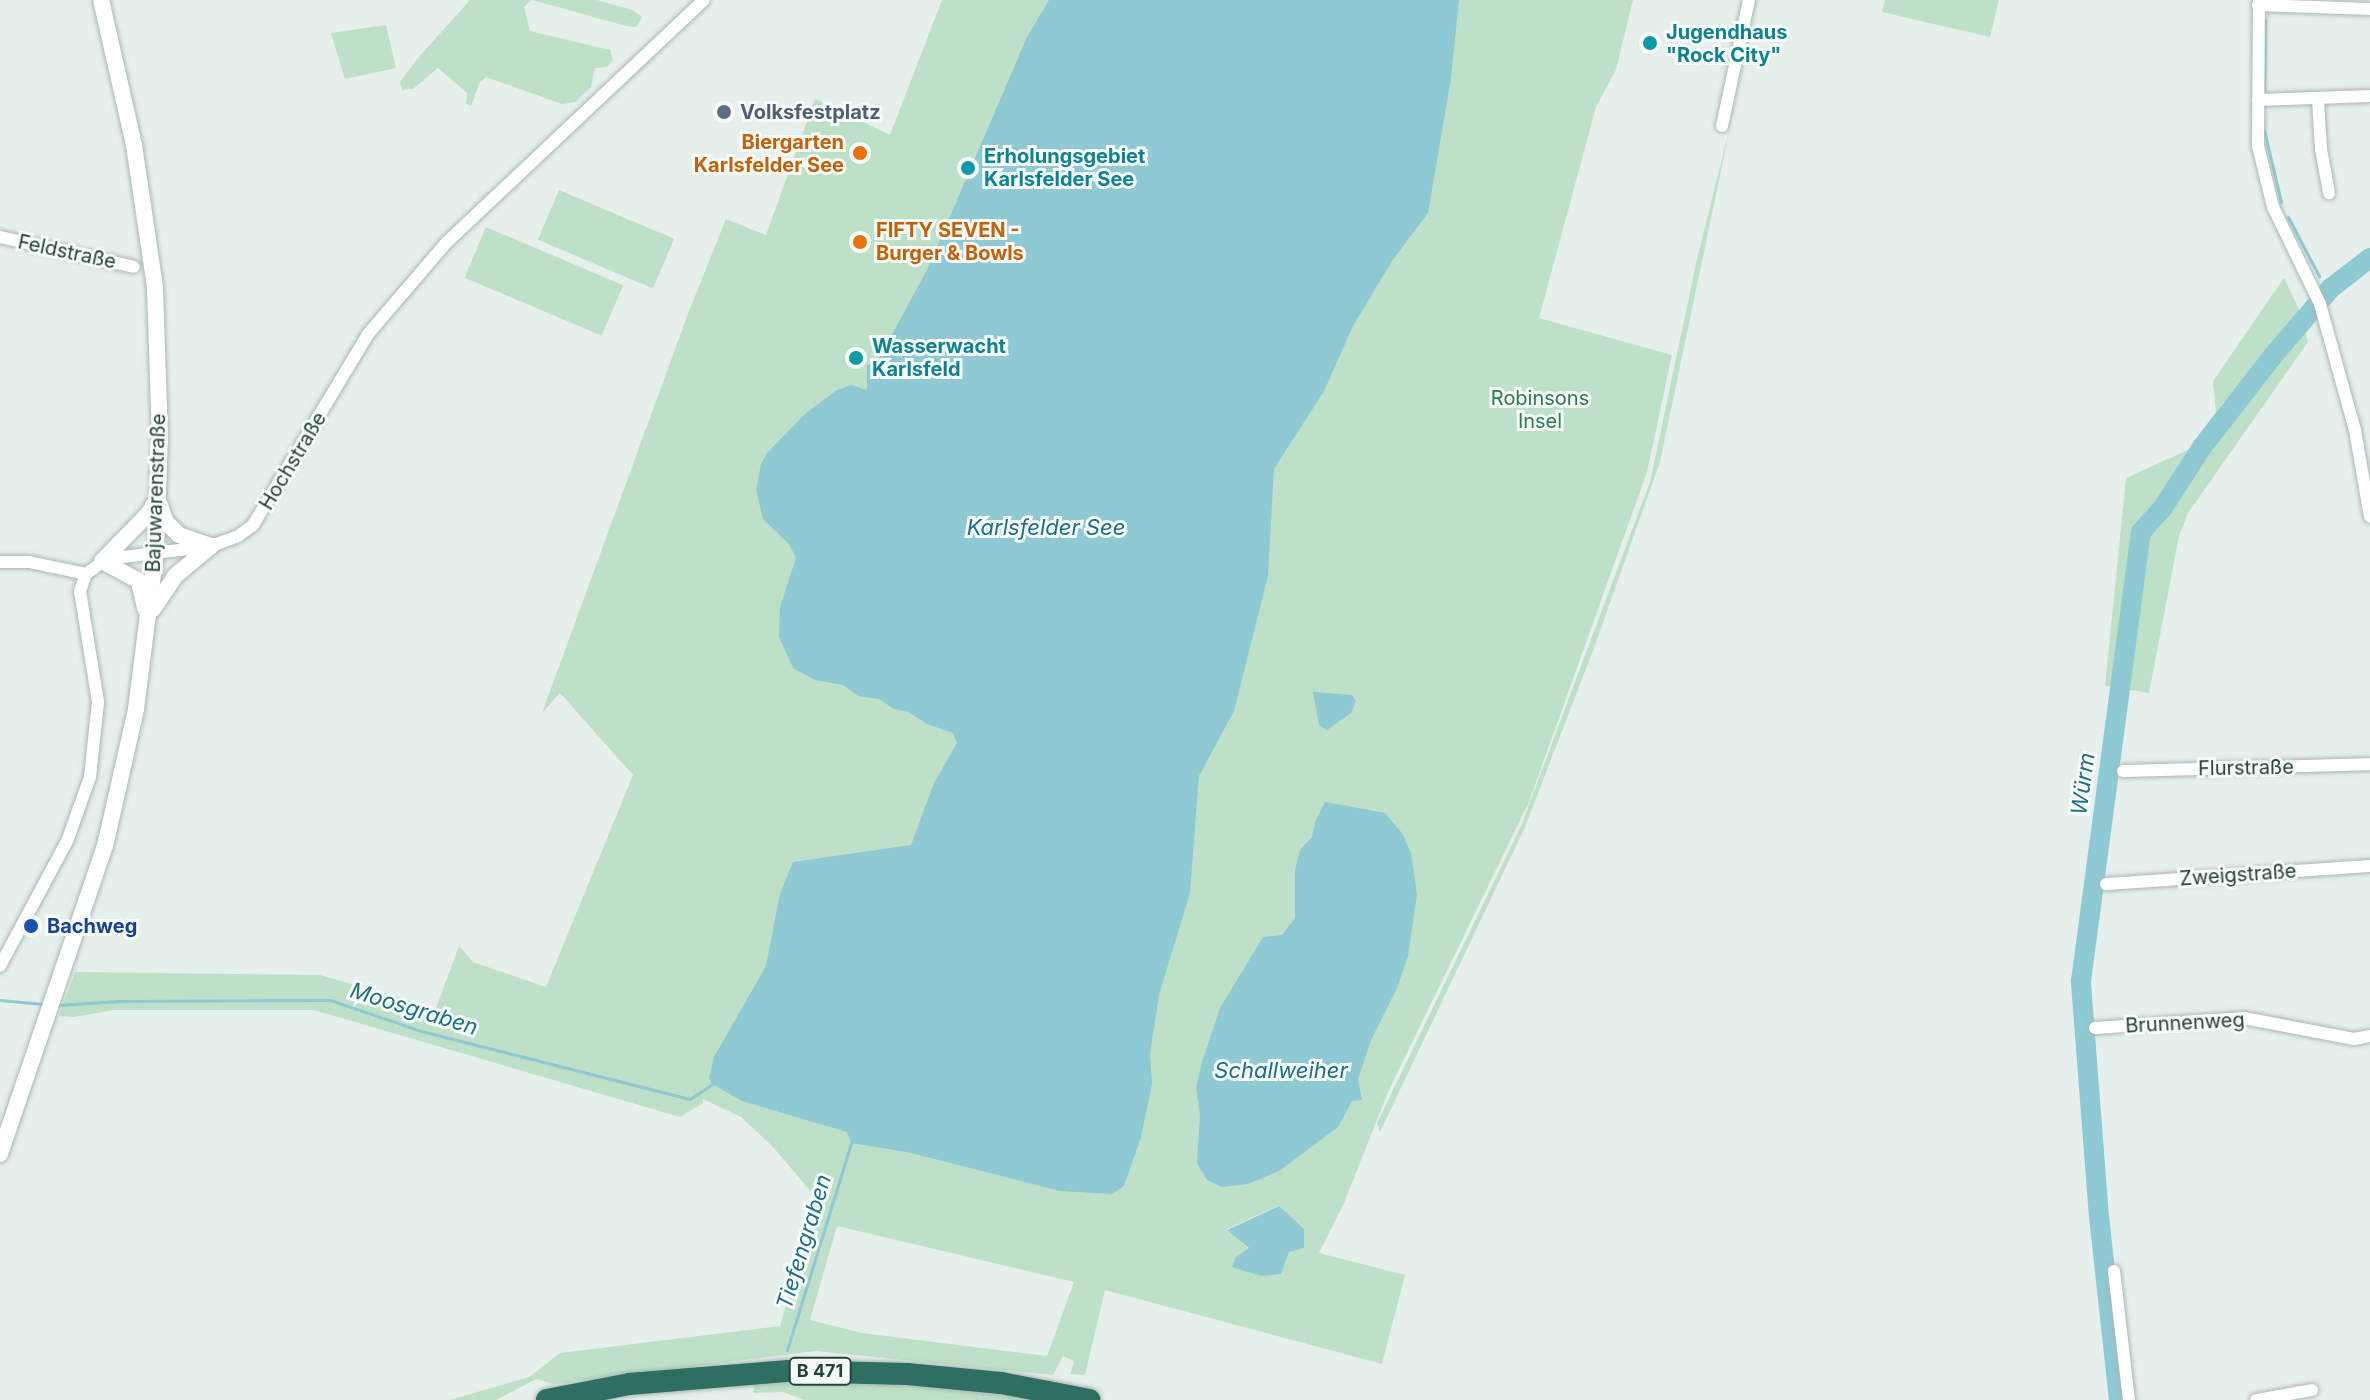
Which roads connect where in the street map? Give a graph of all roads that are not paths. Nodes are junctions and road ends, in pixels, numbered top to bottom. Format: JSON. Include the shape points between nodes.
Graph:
{"nodes":[{"id":1,"x":101,"y":0,"type":"edge"},
{"id":2,"x":704,"y":0,"type":"edge"},
{"id":3,"x":1749,"y":0,"type":"edge"},
{"id":4,"x":2258,"y":2,"type":"edge"},
{"id":5,"x":2370,"y":9,"type":"edge"},
{"id":6,"x":2370,"y":96,"type":"edge"},
{"id":7,"x":2318,"y":99,"type":"junction"},
{"id":8,"x":2258,"y":100,"type":"junction"},
{"id":9,"x":2370,"y":109,"type":"edge"},
{"id":10,"x":1722,"y":126,"type":"dead end"},
{"id":11,"x":2329,"y":193,"type":"dead end"},
{"id":12,"x":0,"y":237,"type":"edge"},
{"id":13,"x":134,"y":267,"type":"dead end"},
{"id":14,"x":157,"y":498,"type":"junction"},
{"id":15,"x":2370,"y":517,"type":"edge"},
{"id":16,"x":211,"y":546,"type":"junction"},
{"id":17,"x":156,"y":551,"type":"junction"},
{"id":18,"x":102,"y":561,"type":"junction"},
{"id":19,"x":0,"y":562,"type":"edge"},
{"id":20,"x":86,"y":574,"type":"junction"},
{"id":21,"x":147,"y":625,"type":"junction"},
{"id":22,"x":2370,"y":764,"type":"edge"},
{"id":23,"x":2123,"y":771,"type":"dead end"},
{"id":24,"x":2370,"y":866,"type":"edge"},
{"id":25,"x":2106,"y":884,"type":"dead end"},
{"id":26,"x":0,"y":966,"type":"edge"},
{"id":27,"x":2095,"y":1028,"type":"dead end"},
{"id":28,"x":2370,"y":1036,"type":"edge"},
{"id":29,"x":0,"y":1154,"type":"edge"},
{"id":30,"x":2114,"y":1271,"type":"dead end"},
{"id":31,"x":2312,"y":1390,"type":"dead end"},
{"id":32,"x":547,"y":1400,"type":"edge"},
{"id":33,"x":1089,"y":1400,"type":"edge"},
{"id":34,"x":2129,"y":1400,"type":"edge"},
{"id":35,"x":2256,"y":1400,"type":"edge"}],
"edges":[{"from":1,"to":14,"type":"main road","name":"Bajuwarenstraße","via":[[134,145],[155,287]]},
{"from":2,"to":16,"type":"street","name":"Hochstraße","via":[[446,243],[368,334],[264,512],[238,536]]},
{"from":3,"to":10,"type":"street"},
{"from":4,"to":5,"type":"street"},
{"from":4,"to":8,"type":"street"},
{"from":6,"to":7,"type":"street"},
{"from":6,"to":9,"type":"street"},
{"from":7,"to":8,"type":"street"},
{"from":7,"to":11,"type":"street"},
{"from":8,"to":15,"type":"street","via":[[2258,146],[2269,194],[2318,298],[2355,430]]},
{"from":12,"to":13,"type":"street","name":"Feldstraße"},
{"from":14,"to":16,"type":"main road","via":[[166,522],[179,535]]},
{"from":14,"to":17,"type":"main road","name":"Bajuwarenstraße"},
{"from":14,"to":18,"type":"main road"},
{"from":16,"to":17,"type":"street","name":"Hochstraße"},
{"from":16,"to":21,"type":"main road","via":[[175,576]]},
{"from":17,"to":18,"type":"street","name":"Hochstraße"},
{"from":17,"to":21,"type":"main road","name":"Bajuwarenstraße"},
{"from":18,"to":20,"type":"street","name":"Hochstraße"},
{"from":18,"to":21,"type":"main road","via":[[139,581]]},
{"from":19,"to":20,"type":"street","via":[[29,562]]},
{"from":20,"to":26,"type":"street","via":[[80,591],[98,702],[90,777],[68,839]]},
{"from":21,"to":29,"type":"main road","name":"Bajuwarenstraße","via":[[136,709],[105,846]]},
{"from":22,"to":23,"type":"street","name":"Flurstraße"},
{"from":24,"to":25,"type":"street","name":"Zweigstraße"},
{"from":27,"to":28,"type":"street","name":"Brunnenweg","via":[[2244,1018],[2354,1039]]},
{"from":30,"to":34,"type":"street"},
{"from":31,"to":35,"type":"street"},
{"from":32,"to":33,"type":"highway","number":"B 471","via":[[629,1384],[788,1371],[985,1381]]}]}
